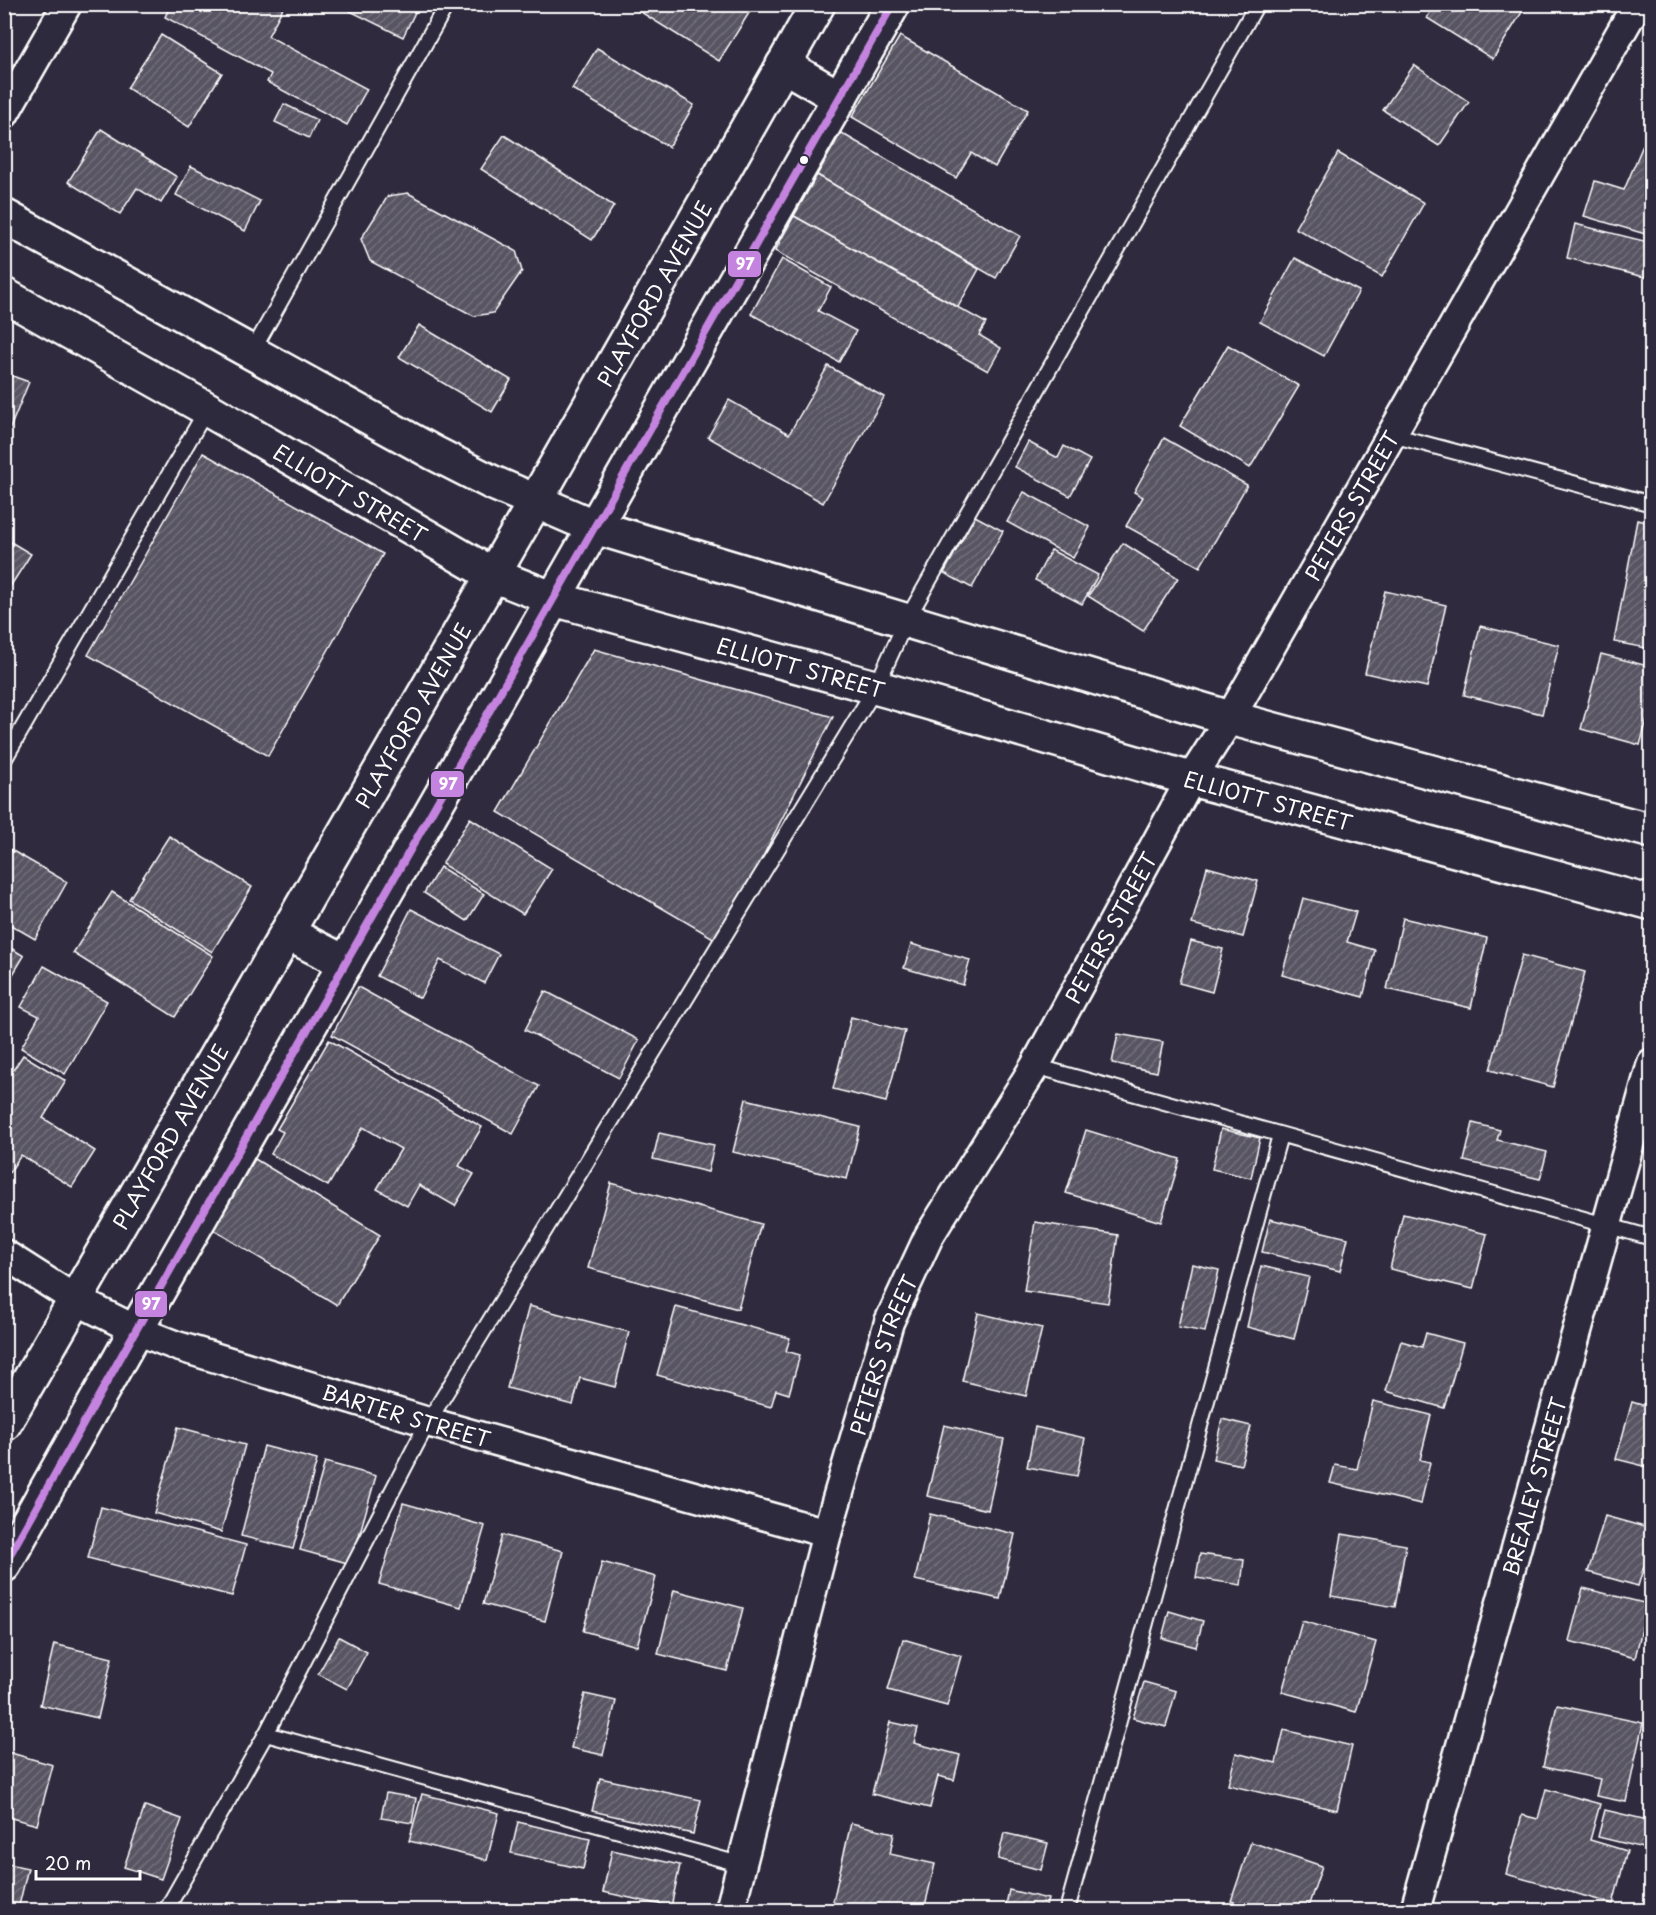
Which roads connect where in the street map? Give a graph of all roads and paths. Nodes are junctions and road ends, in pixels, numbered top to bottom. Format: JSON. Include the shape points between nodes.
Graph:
{"nodes":[{"id":1,"x":67,"y":4,"type":"edge"},
{"id":2,"x":447,"y":4,"type":"edge"},
{"id":3,"x":818,"y":4,"type":"edge"},
{"id":4,"x":893,"y":4,"type":"edge"},
{"id":5,"x":1257,"y":4,"type":"edge"},
{"id":6,"x":1637,"y":4,"type":"edge"},
{"id":7,"x":783,"y":65,"type":"junction"},
{"id":8,"x":840,"y":98,"type":"junction"},
{"id":9,"x":4,"y":114,"type":"edge"},
{"id":10,"x":4,"y":216,"type":"edge"},
{"id":11,"x":4,"y":296,"type":"edge"},
{"id":12,"x":252,"y":352,"type":"junction"},
{"id":13,"x":207,"y":409,"type":"junction"},
{"id":14,"x":1392,"y":435,"type":"junction"},
{"id":15,"x":535,"y":502,"type":"junction"},
{"id":16,"x":1652,"y":504,"type":"edge"},
{"id":17,"x":596,"y":527,"type":"junction"},
{"id":18,"x":493,"y":574,"type":"junction"},
{"id":19,"x":554,"y":599,"type":"junction"},
{"id":20,"x":906,"y":621,"type":"junction"},
{"id":21,"x":876,"y":687,"type":"junction"},
{"id":22,"x":1230,"y":718,"type":"junction"},
{"id":23,"x":4,"y":760,"type":"edge"},
{"id":24,"x":1191,"y":779,"type":"junction"},
{"id":25,"x":1652,"y":831,"type":"edge"},
{"id":26,"x":1652,"y":903,"type":"edge"},
{"id":27,"x":287,"y":933,"type":"junction"},
{"id":28,"x":346,"y":963,"type":"junction"},
{"id":29,"x":1652,"y":1063,"type":"edge"},
{"id":30,"x":1035,"y":1066,"type":"junction"},
{"id":31,"x":1281,"y":1135,"type":"junction"},
{"id":32,"x":1606,"y":1225,"type":"junction"},
{"id":33,"x":1652,"y":1238,"type":"edge"},
{"id":34,"x":4,"y":1254,"type":"edge"},
{"id":35,"x":76,"y":1300,"type":"junction"},
{"id":36,"x":136,"y":1330,"type":"junction"},
{"id":37,"x":428,"y":1422,"type":"junction"},
{"id":38,"x":4,"y":1424,"type":"edge"},
{"id":39,"x":827,"y":1533,"type":"junction"},
{"id":40,"x":4,"y":1565,"type":"edge"},
{"id":41,"x":266,"y":1734,"type":"junction"},
{"id":42,"x":743,"y":1865,"type":"junction"},
{"id":43,"x":166,"y":1911,"type":"edge"},
{"id":44,"x":729,"y":1911,"type":"edge"},
{"id":45,"x":1067,"y":1911,"type":"edge"},
{"id":46,"x":1415,"y":1911,"type":"edge"}],
"edges":[{"from":1,"to":9,"type":"street"},
{"from":2,"to":12,"type":"lane"},
{"from":3,"to":7,"type":"main road","name":"PLAYFORD AVENUE"},
{"from":4,"to":8,"type":"main road"},
{"from":5,"to":20,"type":"lane"},
{"from":6,"to":14,"type":"street","name":"PETERS STREET"},
{"from":7,"to":8,"type":"main road"},
{"from":7,"to":15,"type":"main road","name":"PLAYFORD AVENUE"},
{"from":8,"to":17,"type":"main road"},
{"from":10,"to":12,"type":"main road"},
{"from":11,"to":13,"type":"main road","name":"ELLIOTT STREET"},
{"from":12,"to":15,"type":"main road","via":[[434,453]]},
{"from":13,"to":18,"type":"main road","name":"ELLIOTT STREET"},
{"from":13,"to":23,"type":"lane"},
{"from":14,"to":16,"type":"lane"},
{"from":14,"to":22,"type":"street","name":"PETERS STREET"},
{"from":15,"to":17,"type":"main road"},
{"from":15,"to":18,"type":"main road","name":"PLAYFORD AVENUE"},
{"from":17,"to":19,"type":"main road"},
{"from":17,"to":20,"type":"main road"},
{"from":18,"to":19,"type":"main road","name":"ELLIOTT STREET"},
{"from":18,"to":27,"type":"main road","name":"PLAYFORD AVENUE"},
{"from":19,"to":21,"type":"main road","name":"ELLIOTT STREET"},
{"from":19,"to":28,"type":"main road"},
{"from":20,"to":21,"type":"lane"},
{"from":20,"to":22,"type":"main road"},
{"from":21,"to":24,"type":"main road","name":"ELLIOTT STREET"},
{"from":21,"to":37,"type":"lane"},
{"from":22,"to":24,"type":"street","name":"PETERS STREET"},
{"from":22,"to":25,"type":"main road"},
{"from":24,"to":26,"type":"main road","name":"ELLIOTT STREET"},
{"from":24,"to":30,"type":"street","name":"PETERS STREET"},
{"from":27,"to":28,"type":"main road"},
{"from":27,"to":35,"type":"main road","name":"PLAYFORD AVENUE"},
{"from":28,"to":36,"type":"main road"},
{"from":29,"to":32,"type":"street","name":"BREALEY STREET"},
{"from":30,"to":31,"type":"lane"},
{"from":30,"to":39,"type":"street","name":"PETERS STREET","via":[[929,1236],[889,1322]]},
{"from":31,"to":32,"type":"lane"},
{"from":31,"to":45,"type":"lane"},
{"from":32,"to":33,"type":"lane"},
{"from":32,"to":46,"type":"street","name":"BREALEY STREET"},
{"from":34,"to":35,"type":"street","name":"BARTER STREET"},
{"from":35,"to":36,"type":"street","name":"BARTER STREET"},
{"from":35,"to":38,"type":"main road","name":"PLAYFORD AVENUE"},
{"from":36,"to":37,"type":"street","name":"BARTER STREET"},
{"from":36,"to":40,"type":"main road"},
{"from":37,"to":39,"type":"street","name":"BARTER STREET"},
{"from":37,"to":41,"type":"lane"},
{"from":39,"to":42,"type":"street","name":"PETERS STREET"},
{"from":41,"to":42,"type":"lane"},
{"from":41,"to":43,"type":"lane"},
{"from":42,"to":44,"type":"street","name":"PETERS STREET"}]}
